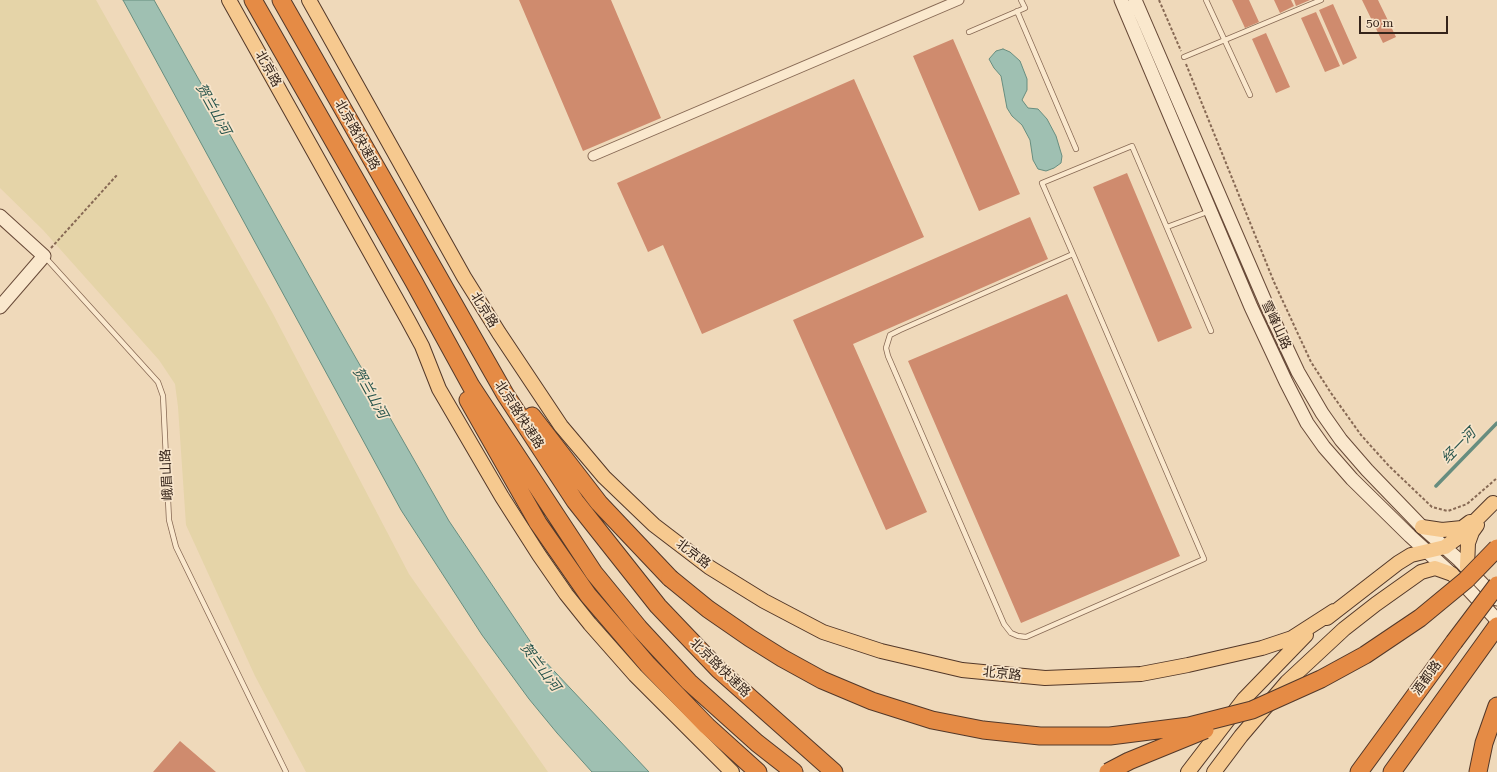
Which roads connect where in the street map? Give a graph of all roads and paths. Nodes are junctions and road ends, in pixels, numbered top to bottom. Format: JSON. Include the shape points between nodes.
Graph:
{"nodes":[{"id":1,"x":229,"y":0,"type":"edge"},
{"id":2,"x":254,"y":0,"type":"edge"},
{"id":3,"x":281,"y":0,"type":"edge"},
{"id":4,"x":309,"y":0,"type":"edge"},
{"id":5,"x":959,"y":0,"type":"edge"},
{"id":6,"x":1021,"y":0,"type":"edge"},
{"id":7,"x":1121,"y":0,"type":"edge"},
{"id":8,"x":1135,"y":0,"type":"edge"},
{"id":9,"x":1158,"y":0,"type":"edge"},
{"id":10,"x":1206,"y":0,"type":"edge"},
{"id":11,"x":1321,"y":0,"type":"edge"},
{"id":12,"x":1017,"y":11,"type":"junction"},
{"id":13,"x":969,"y":32,"type":"dead end"},
{"id":14,"x":1224,"y":41,"type":"junction"},
{"id":15,"x":1184,"y":57,"type":"junction"},
{"id":16,"x":1250,"y":95,"type":"dead end"},
{"id":17,"x":1076,"y":149,"type":"dead end"},
{"id":18,"x":593,"y":156,"type":"dead end"},
{"id":19,"x":116,"y":176,"type":"dead end"},
{"id":20,"x":1210,"y":211,"type":"junction"},
{"id":21,"x":0,"y":216,"type":"edge"},
{"id":22,"x":1167,"y":227,"type":"junction"},
{"id":23,"x":1073,"y":254,"type":"junction"},
{"id":24,"x":44,"y":256,"type":"junction"},
{"id":25,"x":414,"y":282,"type":"junction"},
{"id":26,"x":0,"y":307,"type":"edge"},
{"id":27,"x":463,"y":321,"type":"junction"},
{"id":28,"x":1211,"y":331,"type":"dead end"},
{"id":29,"x":1497,"y":478,"type":"edge"},
{"id":30,"x":1495,"y":501,"type":"edge"},
{"id":31,"x":1422,"y":527,"type":"junction"},
{"id":32,"x":1445,"y":547,"type":"junction"},
{"id":33,"x":1497,"y":548,"type":"edge"},
{"id":34,"x":1427,"y":551,"type":"junction"},
{"id":35,"x":1467,"y":567,"type":"junction"},
{"id":36,"x":1452,"y":574,"type":"junction"},
{"id":37,"x":1497,"y":585,"type":"edge"},
{"id":38,"x":1497,"y":599,"type":"edge"},
{"id":39,"x":1334,"y":611,"type":"junction"},
{"id":40,"x":1497,"y":620,"type":"edge"},
{"id":41,"x":1497,"y":626,"type":"edge"},
{"id":42,"x":1497,"y":706,"type":"edge"},
{"id":43,"x":1252,"y":710,"type":"junction"},
{"id":44,"x":286,"y":772,"type":"edge"},
{"id":45,"x":732,"y":772,"type":"edge"},
{"id":46,"x":758,"y":772,"type":"edge"},
{"id":47,"x":794,"y":772,"type":"edge"},
{"id":48,"x":834,"y":772,"type":"edge"},
{"id":49,"x":1108,"y":772,"type":"edge"},
{"id":50,"x":1188,"y":772,"type":"edge"},
{"id":51,"x":1214,"y":772,"type":"edge"},
{"id":52,"x":1359,"y":772,"type":"edge"},
{"id":53,"x":1392,"y":772,"type":"edge"},
{"id":54,"x":1478,"y":772,"type":"edge"}],
"edges":[{"from":1,"to":45,"type":"main road","name":"北京路","via":[[408,320],[422,346],[439,389],[539,555],[566,594],[635,675]]},
{"from":2,"to":25,"type":"highway","name":"北京路快速路"},
{"from":3,"to":27,"type":"highway","name":"北京路快速路"},
{"from":4,"to":39,"type":"main road","name":"北京路","via":[[464,277],[498,333],[561,426],[604,477],[654,525],[709,568],[764,601],[823,632],[881,651],[962,670],[1045,678],[1141,674],[1196,664],[1292,638]]},
{"from":5,"to":18,"type":"street"},
{"from":6,"to":12,"type":"lane","via":[[1025,8]]},
{"from":7,"to":20,"type":"main road","name":"雪峰山路"},
{"from":8,"to":31,"type":"main road","name":"雪峰山路","via":[[1298,372],[1341,440]]},
{"from":9,"to":15,"type":"path"},
{"from":10,"to":14,"type":"lane"},
{"from":11,"to":14,"type":"lane"},
{"from":12,"to":13,"type":"lane"},
{"from":12,"to":17,"type":"lane"},
{"from":14,"to":15,"type":"lane"},
{"from":14,"to":16,"type":"lane"},
{"from":15,"to":29,"type":"path","via":[[1274,282],[1310,362],[1330,394],[1389,466],[1432,507],[1448,510],[1467,504]]},
{"from":19,"to":24,"type":"path"},
{"from":20,"to":22,"type":"lane"},
{"from":20,"to":34,"type":"main road","name":"雪峰山路","via":[[1257,320],[1307,423],[1352,479]]},
{"from":21,"to":24,"type":"main road","name":"峨眉山路"},
{"from":22,"to":23,"type":"lane","via":[[1132,146],[1042,183]]},
{"from":22,"to":28,"type":"lane"},
{"from":23,"to":23,"type":"lane","via":[[1204,559],[1026,637],[1018,636],[1011,633],[1004,624],[886,348],[890,335]]},
{"from":24,"to":26,"type":"main road"},
{"from":24,"to":44,"type":"lane","name":"峨眉山路","via":[[158,382],[163,396],[169,520],[176,547]]},
{"from":25,"to":46,"type":"highway","via":[[458,383],[538,523],[588,595],[653,671],[707,726]]},
{"from":25,"to":47,"type":"highway","name":"北京路快速路","via":[[471,386],[594,573],[639,628],[689,682],[757,743]]},
{"from":27,"to":43,"type":"highway","bridge":true,"via":[[599,503],[670,578],[750,638],[822,680],[872,701],[932,720],[983,730],[1040,736],[1110,736],[1189,726]]},
{"from":27,"to":48,"type":"highway","name":"北京路快速路","via":[[505,394],[575,501],[658,606],[719,670]]},
{"from":30,"to":31,"type":"main road","via":[[1462,528],[1442,530]]},
{"from":30,"to":32,"type":"main road","via":[[1460,536]]},
{"from":30,"to":35,"type":"main road","via":[[1472,532],[1468,543]]},
{"from":31,"to":32,"type":"main road","name":"雪峰山路"},
{"from":32,"to":34,"type":"main road"},
{"from":32,"to":35,"type":"main road","name":"雪峰山路"},
{"from":33,"to":43,"type":"highway","bridge":true,"via":[[1466,580],[1420,618],[1365,655],[1321,679]]},
{"from":34,"to":36,"type":"main road","name":"雪峰山路"},
{"from":34,"to":39,"type":"main road","via":[[1411,555],[1398,563]]},
{"from":35,"to":38,"type":"main road","name":"雪峰山路"},
{"from":36,"to":40,"type":"main road","name":"雪峰山路"},
{"from":36,"to":51,"type":"main road","via":[[1435,568],[1421,572],[1344,629],[1287,682]]},
{"from":37,"to":52,"type":"highway","name":"酒都路","bridge":true},
{"from":39,"to":50,"type":"main road","via":[[1306,635],[1244,699]]},
{"from":41,"to":53,"type":"highway","name":"酒都路"},
{"from":42,"to":54,"type":"highway"},
{"from":43,"to":49,"type":"highway","bridge":true}]}
